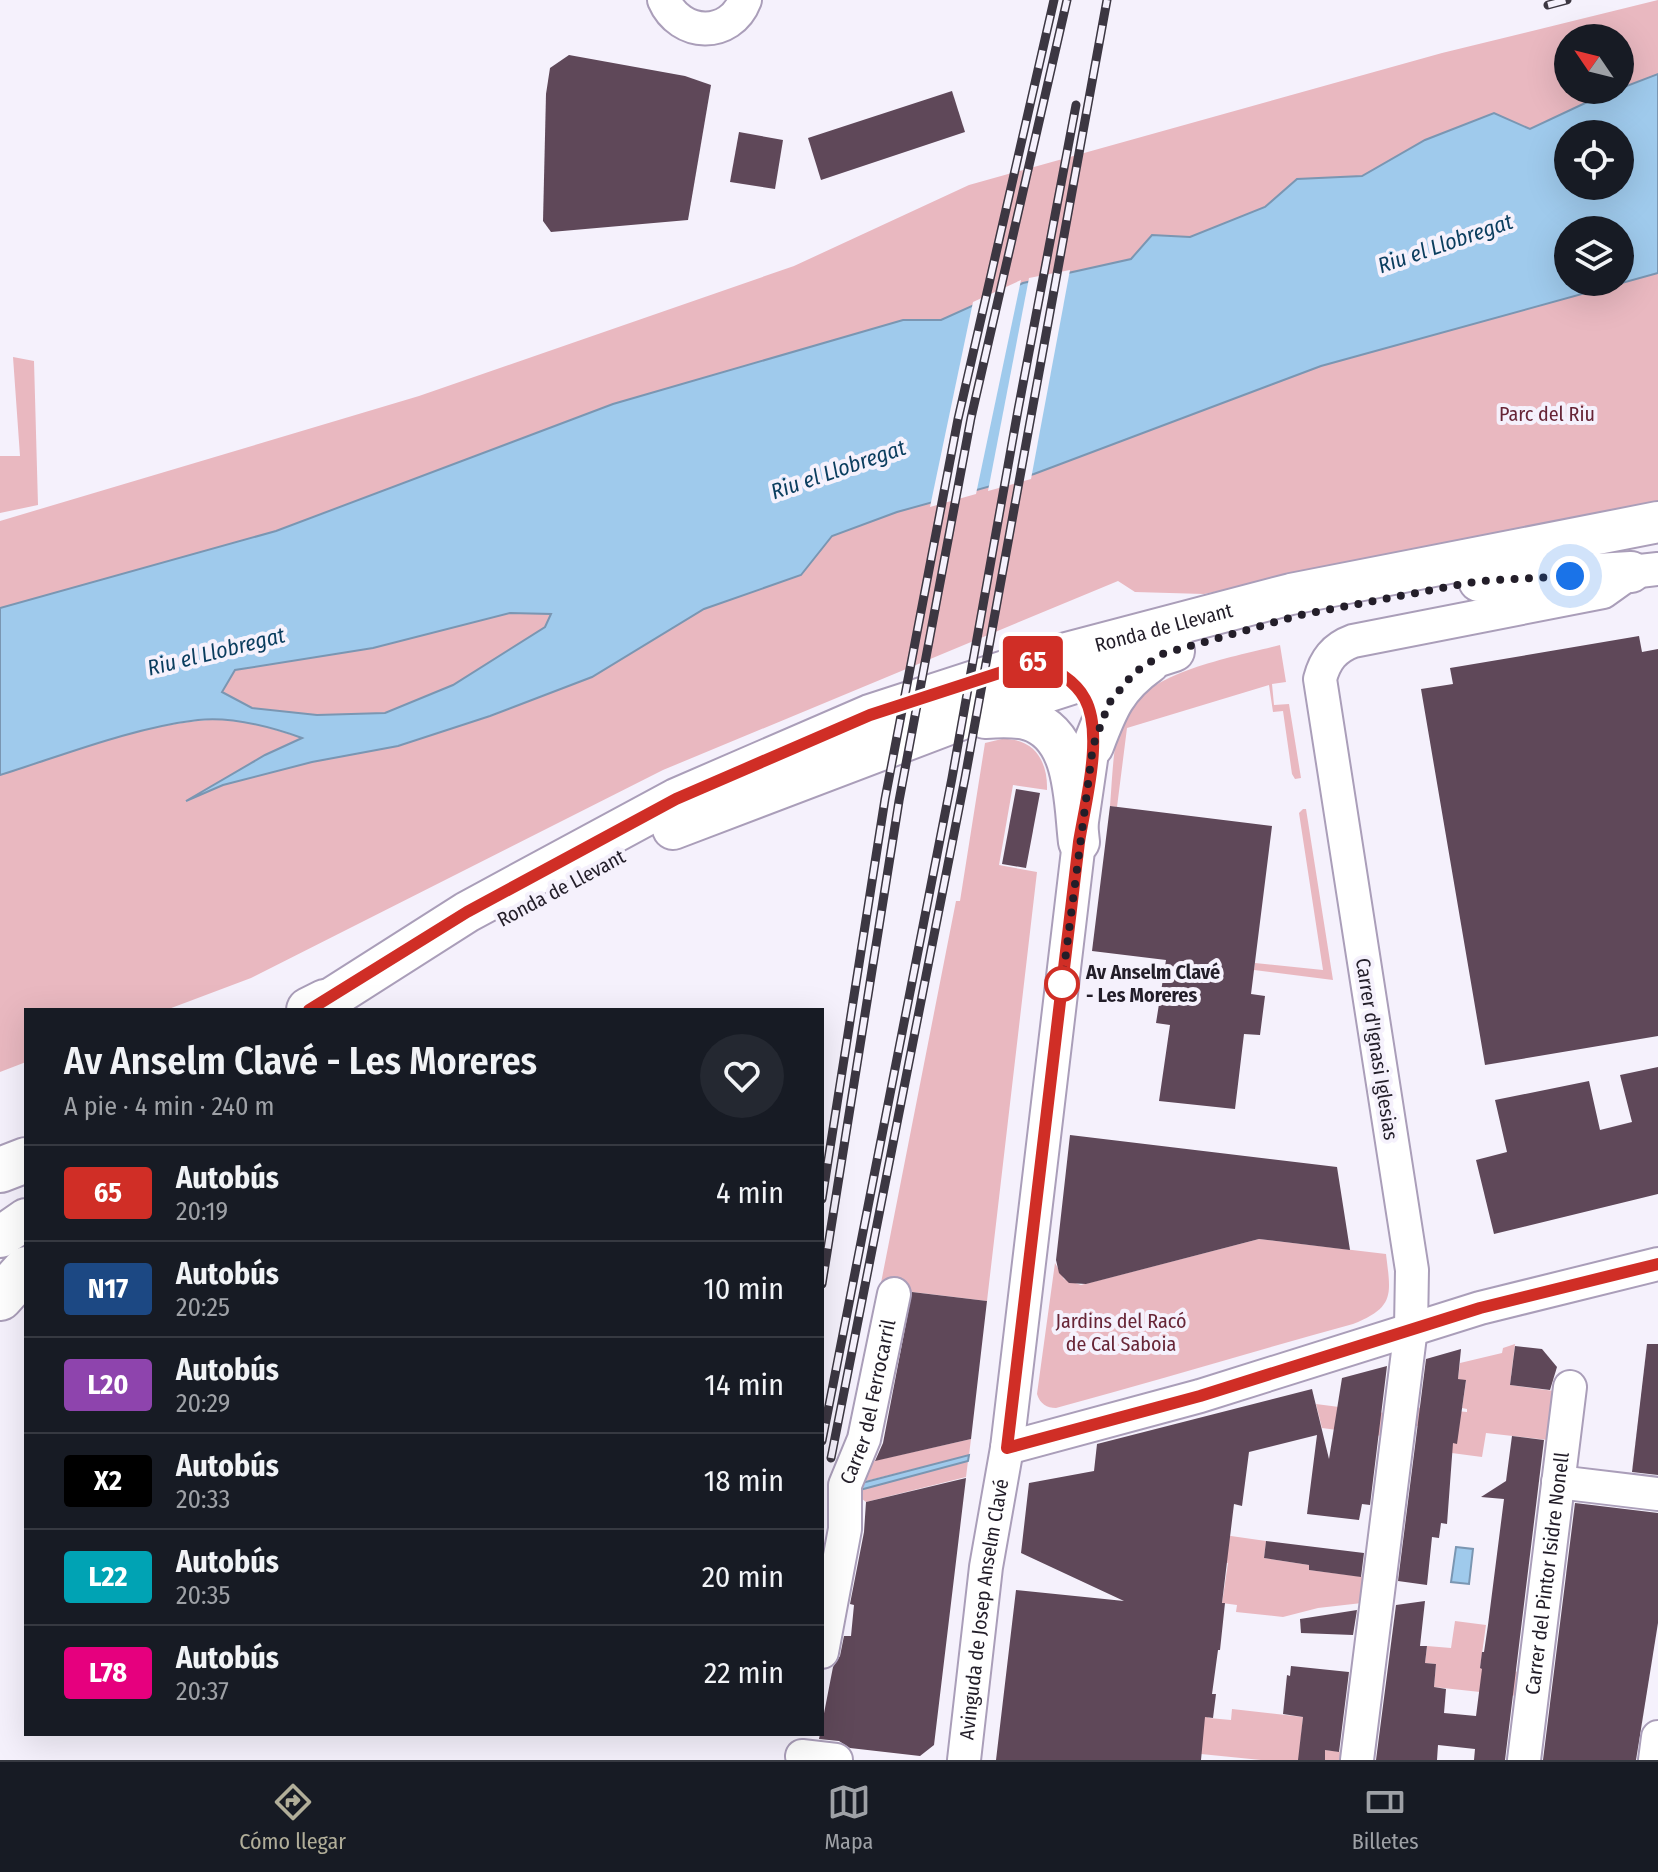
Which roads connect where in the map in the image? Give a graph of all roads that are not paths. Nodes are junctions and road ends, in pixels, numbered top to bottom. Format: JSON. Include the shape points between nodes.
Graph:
{"nodes":[{"id":1,"x":664,"y":0,"type":"edge"},
{"id":2,"x":745,"y":0,"type":"edge"},
{"id":3,"x":1658,"y":522,"type":"edge"},
{"id":4,"x":1649,"y":562,"type":"edge"},
{"id":5,"x":1162,"y":654,"type":"junction"},
{"id":6,"x":1036,"y":661,"type":"junction"},
{"id":7,"x":1073,"y":683,"type":"junction"},
{"id":8,"x":965,"y":718,"type":"junction"},
{"id":9,"x":1093,"y":746,"type":"junction"},
{"id":10,"x":1079,"y":842,"type":"junction"},
{"id":11,"x":325,"y":1008,"type":"edge"},
{"id":12,"x":24,"y":1161,"type":"edge"},
{"id":13,"x":0,"y":1170,"type":"edge"},
{"id":14,"x":24,"y":1205,"type":"edge"},
{"id":15,"x":24,"y":1220,"type":"edge"},
{"id":16,"x":0,"y":1221,"type":"edge"},
{"id":17,"x":0,"y":1237,"type":"edge"},
{"id":18,"x":1658,"y":1264,"type":"edge"},
{"id":19,"x":24,"y":1271,"type":"edge"},
{"id":20,"x":894,"y":1294,"type":"dead end"},
{"id":21,"x":0,"y":1298,"type":"edge"},
{"id":22,"x":1411,"y":1328,"type":"junction"},
{"id":23,"x":1570,"y":1387,"type":"dead end"},
{"id":24,"x":1007,"y":1448,"type":"junction"},
{"id":25,"x":1558,"y":1482,"type":"junction"},
{"id":26,"x":1658,"y":1494,"type":"edge"},
{"id":27,"x":824,"y":1641,"type":"edge"},
{"id":28,"x":1658,"y":1737,"type":"edge"},
{"id":29,"x":802,"y":1750,"type":"edge"},
{"id":30,"x":836,"y":1760,"type":"edge"},
{"id":31,"x":964,"y":1760,"type":"edge"},
{"id":32,"x":1357,"y":1760,"type":"edge"},
{"id":33,"x":1524,"y":1760,"type":"edge"},
{"id":34,"x":1655,"y":1760,"type":"edge"}],
"edges":[{"from":1,"to":2,"type":"street","via":[[679,21],[708,29],[734,18]]},
{"from":3,"to":6,"type":"main road","name":"Ronda de Llevant","via":[[1291,594]]},
{"from":4,"to":5,"type":"main road","name":"Ronda de Llevant","via":[[1479,581],[1300,615]]},
{"from":4,"to":22,"type":"street","name":"Carrer d'Ignasi Iglesias","via":[[1603,592],[1353,641],[1328,658],[1320,679],[1412,1270]]},
{"from":5,"to":7,"type":"main road","name":"Ronda de Llevant"},
{"from":5,"to":9,"type":"main road","via":[[1120,687]]},
{"from":6,"to":7,"type":"main road"},
{"from":6,"to":11,"type":"main road","name":"Ronda de Llevant","via":[[870,715],[676,799],[467,912]]},
{"from":7,"to":8,"type":"main road","name":"Ronda de Llevant"},
{"from":7,"to":9,"type":"main road","via":[[1089,710]]},
{"from":8,"to":10,"type":"main road","via":[[1025,719],[1055,738],[1066,756]]},
{"from":8,"to":11,"type":"main road","name":"Ronda de Llevant","via":[[683,824]]},
{"from":9,"to":10,"type":"street","name":"Avinguda de Josep Anselm Clavé"},
{"from":10,"to":24,"type":"street","name":"Avinguda de Josep Anselm Clavé"},
{"from":12,"to":13,"type":"highway"},
{"from":14,"to":16,"type":"main road"},
{"from":15,"to":17,"type":"main road"},
{"from":18,"to":22,"type":"street"},
{"from":19,"to":21,"type":"highway"},
{"from":20,"to":27,"type":"street","name":"Carrer del Ferrocarril","via":[[864,1439],[845,1485],[845,1529]]},
{"from":22,"to":24,"type":"street","via":[[1215,1392]]},
{"from":22,"to":32,"type":"street","name":"Carrer d'Ignasi Iglesias"},
{"from":23,"to":25,"type":"street","name":"Carrer del Pintor Isidre Nonell"},
{"from":24,"to":31,"type":"street","name":"Avinguda de Josep Anselm Clavé","via":[[986,1567]]},
{"from":25,"to":26,"type":"street"},
{"from":25,"to":33,"type":"street","name":"Carrer del Pintor Isidre Nonell"},
{"from":28,"to":34,"type":"street"},
{"from":29,"to":30,"type":"street"}]}
